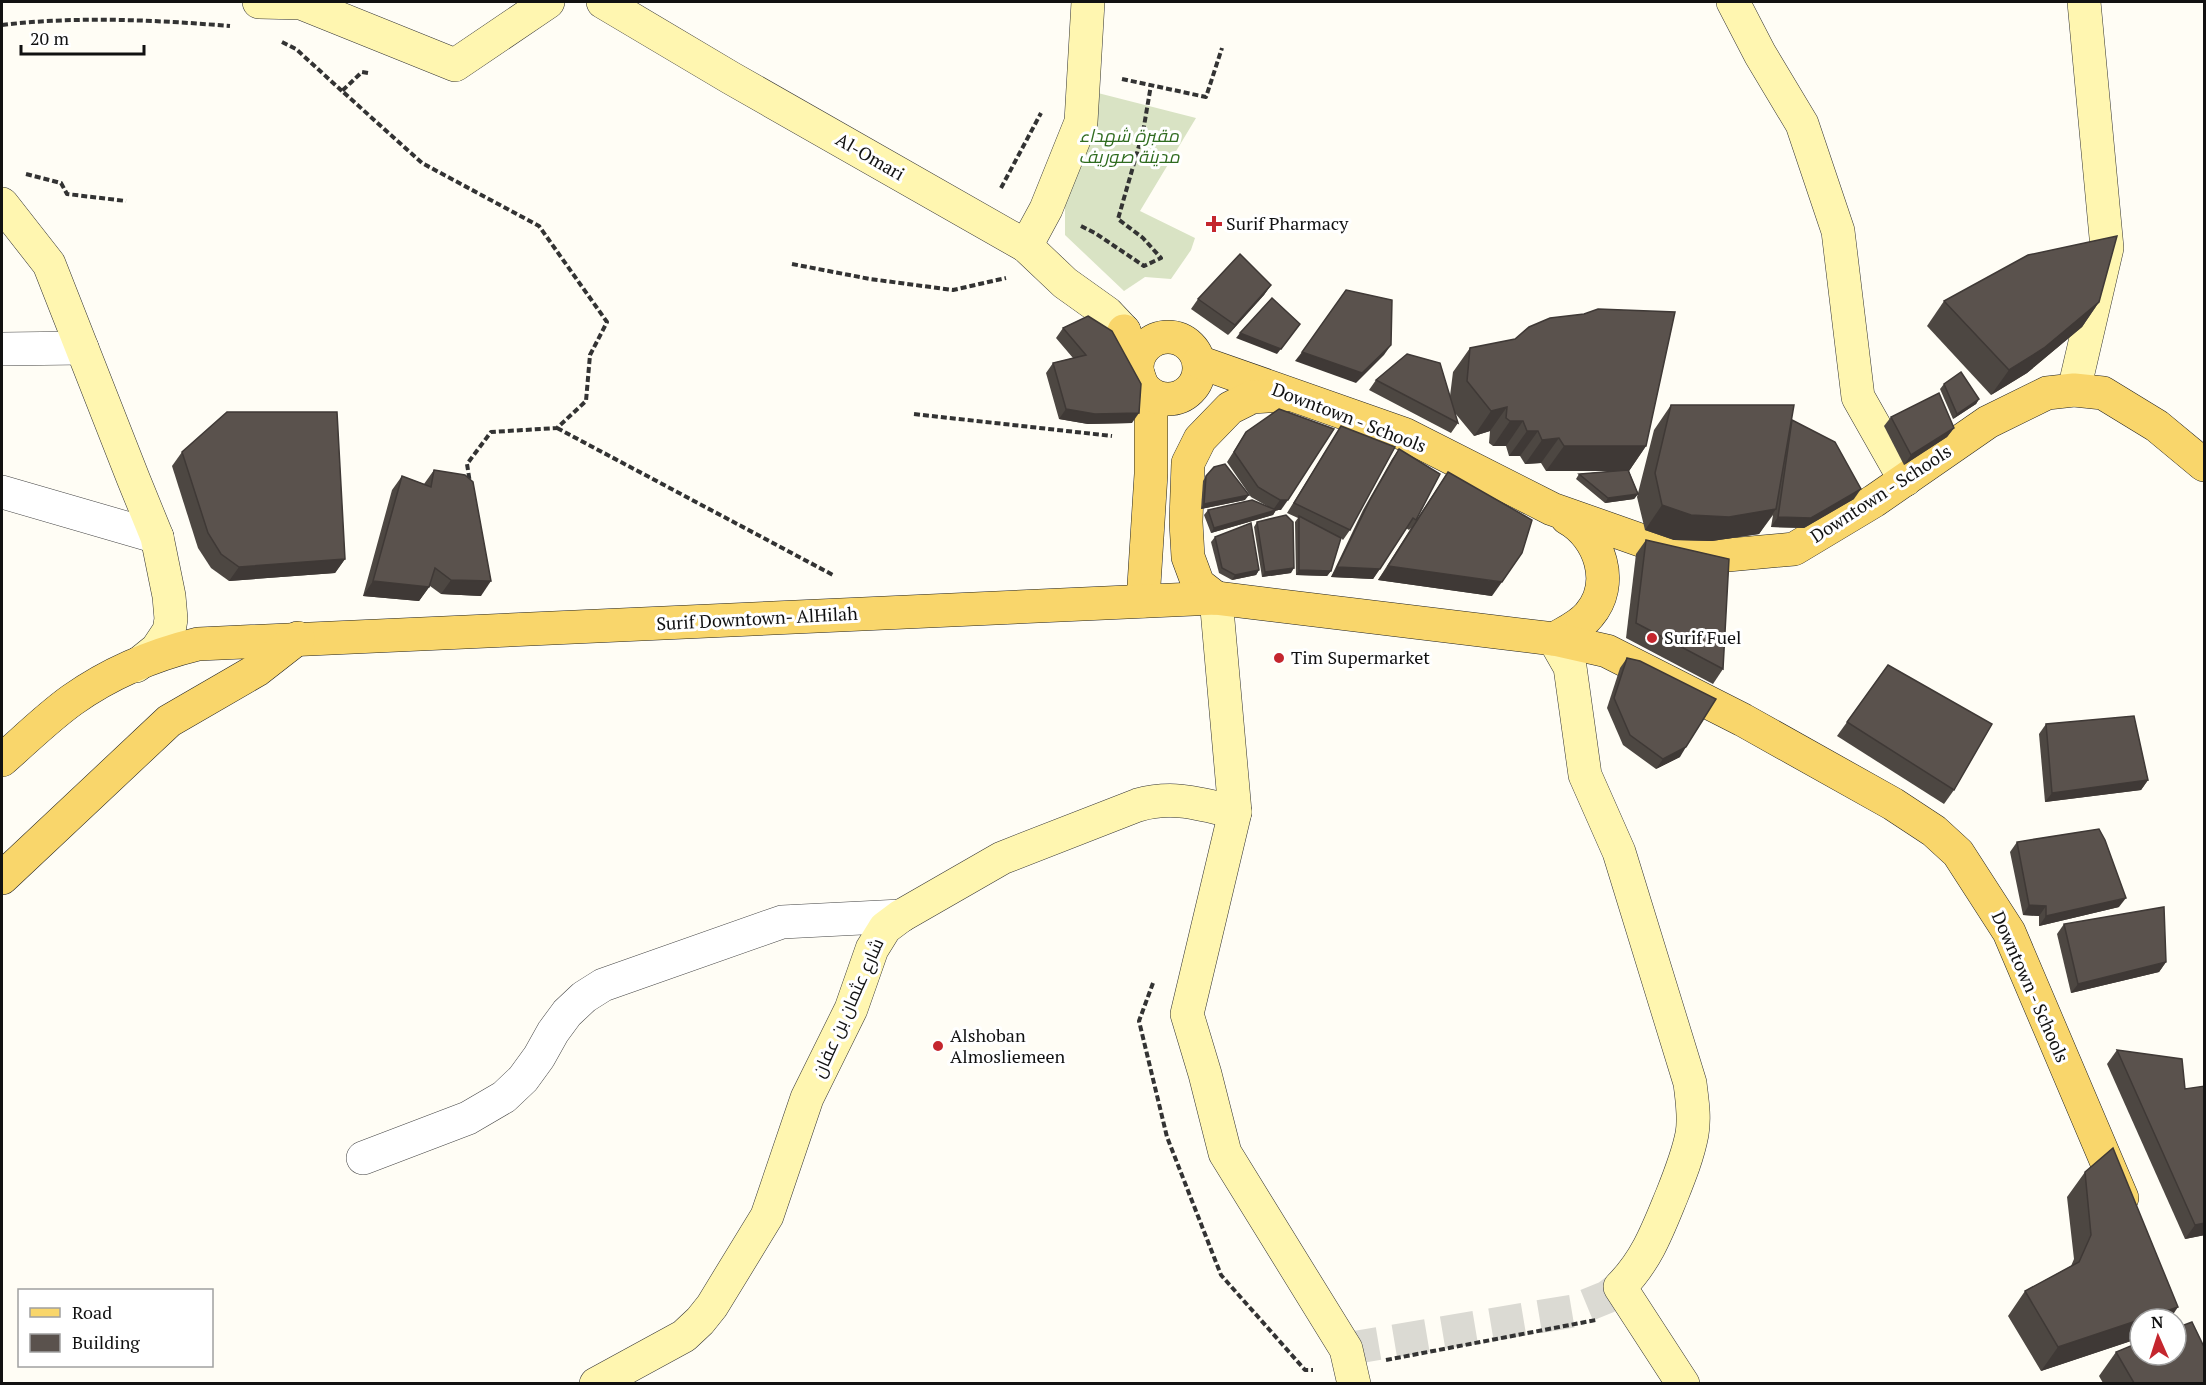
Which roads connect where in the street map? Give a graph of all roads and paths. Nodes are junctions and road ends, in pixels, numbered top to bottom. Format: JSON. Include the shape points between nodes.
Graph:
{"nodes":[{"id":1,"x":259,"y":2,"type":"edge"},
{"id":2,"x":548,"y":2,"type":"edge"},
{"id":3,"x":603,"y":2,"type":"edge"},
{"id":4,"x":1088,"y":2,"type":"edge"},
{"id":5,"x":1733,"y":2,"type":"edge"},
{"id":6,"x":2084,"y":2,"type":"edge"},
{"id":7,"x":2,"y":25,"type":"edge"},
{"id":8,"x":234,"y":27,"type":"dead end"},
{"id":9,"x":277,"y":39,"type":"dead end"},
{"id":10,"x":1222,"y":48,"type":"dead end"},
{"id":11,"x":1084,"y":71,"type":"junction"},
{"id":12,"x":373,"y":74,"type":"dead end"},
{"id":13,"x":1151,"y":85,"type":"junction"},
{"id":14,"x":342,"y":91,"type":"junction"},
{"id":15,"x":1044,"y":107,"type":"dead end"},
{"id":16,"x":22,"y":174,"type":"dead end"},
{"id":17,"x":126,"y":201,"type":"dead end"},
{"id":18,"x":2,"y":204,"type":"edge"},
{"id":19,"x":1046,"y":209,"type":"junction"},
{"id":20,"x":1022,"y":261,"type":"junction"},
{"id":21,"x":792,"y":264,"type":"dead end"},
{"id":22,"x":1180,"y":332,"type":"dead end"},
{"id":23,"x":1144,"y":333,"type":"junction"},
{"id":24,"x":82,"y":348,"type":"junction"},
{"id":25,"x":2,"y":349,"type":"edge"},
{"id":26,"x":1199,"y":362,"type":"junction"},
{"id":27,"x":1139,"y":379,"type":"junction"},
{"id":28,"x":2074,"y":390,"type":"junction"},
{"id":29,"x":1290,"y":395,"type":"junction"},
{"id":30,"x":914,"y":414,"type":"dead end"},
{"id":31,"x":557,"y":428,"type":"junction"},
{"id":32,"x":1114,"y":436,"type":"dead end"},
{"id":33,"x":2205,"y":465,"type":"edge"},
{"id":34,"x":1905,"y":480,"type":"junction"},
{"id":35,"x":470,"y":485,"type":"edge"},
{"id":36,"x":2,"y":492,"type":"edge"},
{"id":37,"x":1552,"y":510,"type":"junction"},
{"id":38,"x":157,"y":537,"type":"junction"},
{"id":39,"x":834,"y":576,"type":"dead end"},
{"id":40,"x":1216,"y":598,"type":"junction"},
{"id":41,"x":1143,"y":601,"type":"junction"},
{"id":42,"x":298,"y":638,"type":"junction"},
{"id":43,"x":1554,"y":639,"type":"junction"},
{"id":44,"x":136,"y":666,"type":"junction"},
{"id":45,"x":2,"y":760,"type":"edge"},
{"id":46,"x":1235,"y":812,"type":"junction"},
{"id":47,"x":2,"y":878,"type":"edge"},
{"id":48,"x":901,"y":916,"type":"junction"},
{"id":49,"x":1155,"y":976,"type":"dead end"},
{"id":50,"x":363,"y":1158,"type":"dead end"},
{"id":51,"x":2132,"y":1222,"type":"edge"},
{"id":52,"x":1631,"y":1304,"type":"junction"},
{"id":53,"x":1352,"y":1375,"type":"edge"},
{"id":54,"x":596,"y":1383,"type":"edge"},
{"id":55,"x":1683,"y":1383,"type":"edge"}],
"edges":[{"from":1,"to":2,"type":"street","via":[[301,3],[455,65]]},
{"from":3,"to":20,"type":"street","name":"Al-Omari"},
{"from":4,"to":11,"type":"street"},
{"from":5,"to":34,"type":"street","via":[[1802,124],[1838,231],[1858,397]]},
{"from":6,"to":28,"type":"street","via":[[2107,248]]},
{"from":7,"to":8,"type":"path","via":[[46,20]]},
{"from":9,"to":14,"type":"path","via":[[296,49]]},
{"from":10,"to":13,"type":"path","via":[[1206,97]]},
{"from":11,"to":13,"type":"path"},
{"from":11,"to":19,"type":"street","via":[[1081,122]]},
{"from":12,"to":14,"type":"path","via":[[362,72]]},
{"from":13,"to":19,"type":"path","via":[[1143,132],[1118,219],[1161,258],[1144,266],[1095,233]]},
{"from":14,"to":31,"type":"path","via":[[422,163],[539,226],[607,322],[590,355],[586,401]]},
{"from":15,"to":19,"type":"path","via":[[1000,189]]},
{"from":16,"to":17,"type":"path","via":[[61,183],[67,194]]},
{"from":18,"to":24,"type":"street","via":[[49,264]]},
{"from":19,"to":20,"type":"street"},
{"from":20,"to":21,"type":"path","via":[[953,290]]},
{"from":20,"to":23,"type":"street","name":"Al-Omari","via":[[1065,282],[1107,313]]},
{"from":22,"to":23,"type":"path"},
{"from":23,"to":26,"type":"main road","via":[[1180,339],[1196,352]]},
{"from":23,"to":27,"type":"main road","via":[[1137,366]]},
{"from":24,"to":25,"type":"street"},
{"from":24,"to":38,"type":"street"},
{"from":26,"to":27,"type":"main road","via":[[1197,380],[1177,398],[1150,393]]},
{"from":26,"to":29,"type":"main road","name":"Downtown - Schools"},
{"from":27,"to":41,"type":"main road","via":[[1151,396],[1152,416]]},
{"from":28,"to":33,"type":"main road","name":"Downtown - Schools","via":[[2103,393],[2157,426]]},
{"from":28,"to":34,"type":"main road","name":"Downtown - Schools","via":[[2047,393],[1988,422]]},
{"from":29,"to":37,"type":"main road","name":"Downtown - Schools","via":[[1404,434]]},
{"from":29,"to":40,"type":"main road","via":[[1259,396],[1236,404],[1193,450],[1188,469],[1188,557],[1198,584]]},
{"from":30,"to":32,"type":"path"},
{"from":31,"to":35,"type":"path","via":[[491,432],[467,464]]},
{"from":31,"to":39,"type":"path"},
{"from":34,"to":37,"type":"main road","name":"Downtown - Schools","via":[[1794,549],[1706,557],[1660,547]]},
{"from":36,"to":38,"type":"street"},
{"from":37,"to":43,"type":"main road","via":[[1579,525],[1590,538],[1597,550],[1603,584],[1597,606],[1589,616]]},
{"from":38,"to":44,"type":"street","via":[[171,619],[169,631],[157,649]]},
{"from":40,"to":41,"type":"main road","name":"Surif Downtown- AlHilah"},
{"from":40,"to":43,"type":"main road","name":"Downtown - Schools"},
{"from":40,"to":46,"type":"street"},
{"from":41,"to":42,"type":"main road","name":"Surif Downtown- AlHilah"},
{"from":42,"to":44,"type":"main road","name":"Surif Downtown- AlHilah","via":[[198,644]]},
{"from":42,"to":47,"type":"main road","via":[[257,670],[169,721]]},
{"from":43,"to":51,"type":"main road","name":"Downtown - Schools","via":[[1607,651],[1743,720],[1893,804],[1934,831],[1958,853],[2009,932]]},
{"from":43,"to":52,"type":"street","via":[[1570,667],[1585,775],[1619,852],[1687,1072],[1693,1108],[1687,1156],[1653,1242],[1620,1287]]},
{"from":44,"to":45,"type":"main road","name":"Surif Downtown- AlHilah","via":[[120,671],[72,700]]},
{"from":46,"to":48,"type":"street","name":"شارع عثمان بن عفان","via":[[1175,800],[1138,805],[1002,858]]},
{"from":46,"to":53,"type":"street","via":[[1187,1014],[1225,1153],[1346,1349]]},
{"from":48,"to":50,"type":"street","via":[[782,922],[603,985],[567,1013],[523,1079],[504,1097],[468,1119]]},
{"from":48,"to":54,"type":"street","name":"شارع عثمان بن عفان","via":[[885,928],[872,949],[851,1009],[807,1098],[766,1216],[711,1306],[684,1336]]},
{"from":49,"to":53,"type":"path","via":[[1139,1021],[1167,1137],[1221,1275],[1305,1370]]},
{"from":52,"to":53,"type":"path","via":[[1615,1316]]},
{"from":52,"to":55,"type":"street"}]}
